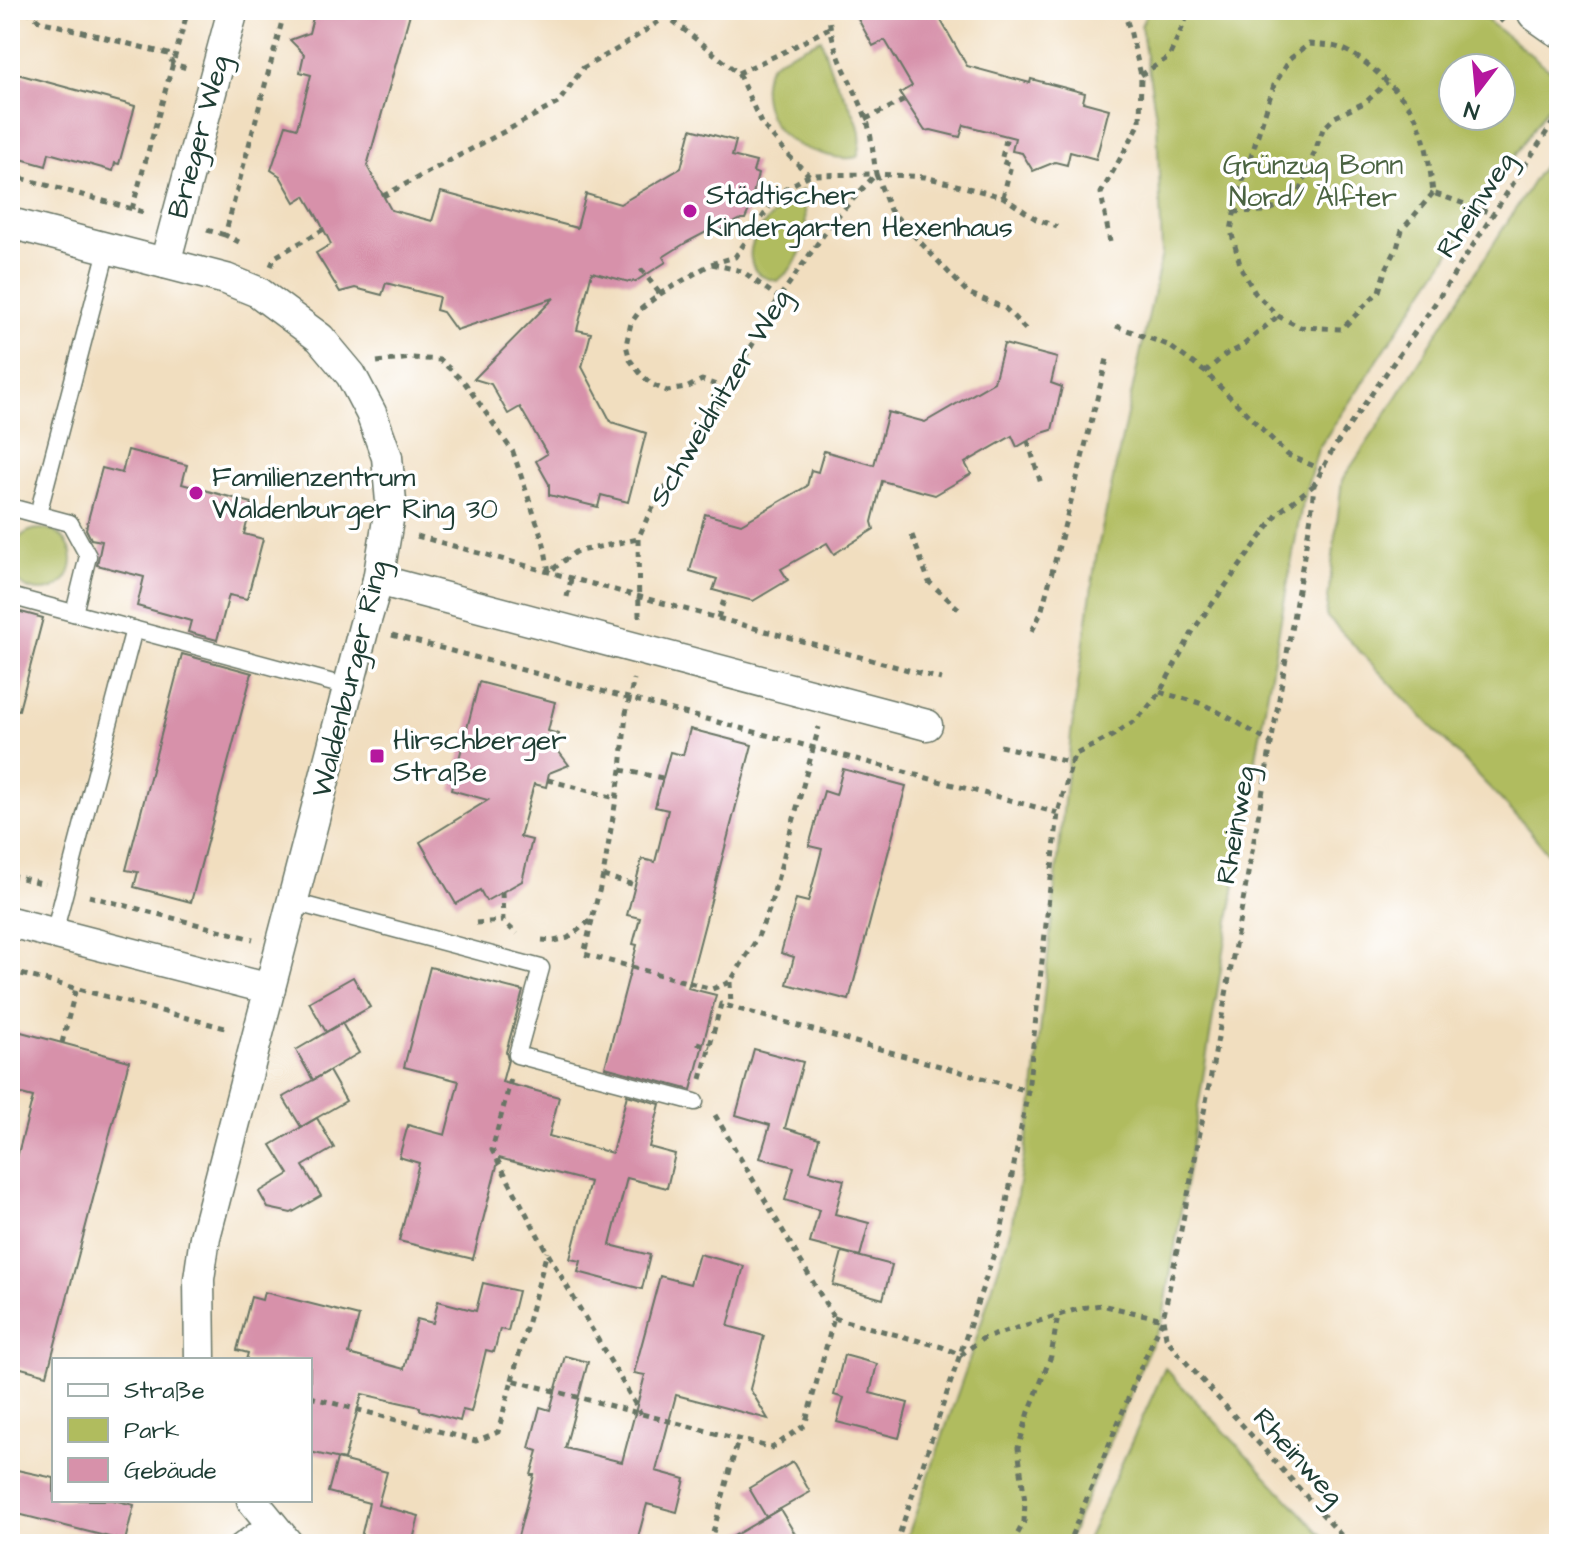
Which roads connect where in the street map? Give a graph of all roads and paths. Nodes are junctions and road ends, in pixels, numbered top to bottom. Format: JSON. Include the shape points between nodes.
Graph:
{"nodes":[{"id":1,"x":26,"y":10,"type":"edge"},
{"id":2,"x":188,"y":10,"type":"edge"},
{"id":3,"x":233,"y":10,"type":"edge"},
{"id":4,"x":285,"y":10,"type":"edge"},
{"id":5,"x":656,"y":10,"type":"edge"},
{"id":6,"x":673,"y":10,"type":"edge"},
{"id":7,"x":829,"y":10,"type":"edge"},
{"id":8,"x":1123,"y":10,"type":"edge"},
{"id":9,"x":1190,"y":10,"type":"edge"},
{"id":10,"x":1539,"y":10,"type":"edge"},
{"id":11,"x":667,"y":16,"type":"junction"},
{"id":12,"x":1559,"y":24,"type":"edge"},
{"id":13,"x":829,"y":28,"type":"junction"},
{"id":14,"x":173,"y":64,"type":"junction"},
{"id":15,"x":738,"y":73,"type":"junction"},
{"id":16,"x":1141,"y":75,"type":"junction"},
{"id":17,"x":215,"y":76,"type":"junction"},
{"id":18,"x":1387,"y":82,"type":"junction"},
{"id":19,"x":905,"y":100,"type":"dead end"},
{"id":20,"x":1559,"y":113,"type":"edge"},
{"id":21,"x":866,"y":119,"type":"junction"},
{"id":22,"x":1007,"y":136,"type":"dead end"},
{"id":23,"x":876,"y":174,"type":"junction"},
{"id":24,"x":10,"y":175,"type":"edge"},
{"id":25,"x":809,"y":175,"type":"junction"},
{"id":26,"x":755,"y":186,"type":"dead end"},
{"id":27,"x":779,"y":193,"type":"junction"},
{"id":28,"x":1433,"y":193,"type":"junction"},
{"id":29,"x":383,"y":196,"type":"dead end"},
{"id":30,"x":1003,"y":197,"type":"junction"},
{"id":31,"x":132,"y":209,"type":"junction"},
{"id":32,"x":1234,"y":212,"type":"junction"},
{"id":33,"x":1494,"y":214,"type":"junction"},
{"id":34,"x":177,"y":221,"type":"junction"},
{"id":35,"x":10,"y":223,"type":"edge"},
{"id":36,"x":1057,"y":227,"type":"dead end"},
{"id":37,"x":324,"y":229,"type":"dead end"},
{"id":38,"x":225,"y":235,"type":"junction"},
{"id":39,"x":239,"y":242,"type":"dead end"},
{"id":40,"x":1110,"y":242,"type":"dead end"},
{"id":41,"x":107,"y":250,"type":"junction"},
{"id":42,"x":165,"y":263,"type":"junction"},
{"id":43,"x":711,"y":264,"type":"junction"},
{"id":44,"x":641,"y":269,"type":"dead end"},
{"id":45,"x":258,"y":292,"type":"junction"},
{"id":46,"x":660,"y":294,"type":"junction"},
{"id":47,"x":779,"y":298,"type":"junction"},
{"id":48,"x":1278,"y":316,"type":"junction"},
{"id":49,"x":1116,"y":326,"type":"dead end"},
{"id":50,"x":1028,"y":332,"type":"dead end"},
{"id":51,"x":1108,"y":355,"type":"dead end"},
{"id":52,"x":1205,"y":372,"type":"junction"},
{"id":53,"x":351,"y":375,"type":"junction"},
{"id":54,"x":727,"y":389,"type":"junction"},
{"id":55,"x":1028,"y":441,"type":"dead end"},
{"id":56,"x":1321,"y":469,"type":"junction"},
{"id":57,"x":1314,"y":485,"type":"junction"},
{"id":58,"x":1042,"y":487,"type":"dead end"},
{"id":59,"x":10,"y":507,"type":"edge"},
{"id":60,"x":38,"y":514,"type":"junction"},
{"id":61,"x":387,"y":528,"type":"junction"},
{"id":62,"x":912,"y":535,"type":"dead end"},
{"id":63,"x":638,"y":539,"type":"junction"},
{"id":64,"x":549,"y":572,"type":"junction"},
{"id":65,"x":378,"y":580,"type":"junction"},
{"id":66,"x":726,"y":594,"type":"dead end"},
{"id":67,"x":10,"y":596,"type":"edge"},
{"id":68,"x":639,"y":597,"type":"junction"},
{"id":69,"x":960,"y":610,"type":"dead end"},
{"id":70,"x":74,"y":613,"type":"junction"},
{"id":71,"x":718,"y":618,"type":"junction"},
{"id":72,"x":364,"y":627,"type":"junction"},
{"id":73,"x":134,"y":629,"type":"junction"},
{"id":74,"x":1032,"y":631,"type":"dead end"},
{"id":75,"x":638,"y":649,"type":"junction"},
{"id":76,"x":941,"y":679,"type":"dead end"},
{"id":77,"x":348,"y":687,"type":"junction"},
{"id":78,"x":1160,"y":692,"type":"junction"},
{"id":79,"x":631,"y":699,"type":"junction"},
{"id":80,"x":826,"y":699,"type":"junction"},
{"id":81,"x":927,"y":725,"type":"dead end"},
{"id":82,"x":1271,"y":743,"type":"junction"},
{"id":83,"x":1000,"y":746,"type":"dead end"},
{"id":84,"x":814,"y":748,"type":"junction"},
{"id":85,"x":1073,"y":763,"type":"junction"},
{"id":86,"x":621,"y":770,"type":"junction"},
{"id":87,"x":663,"y":778,"type":"dead end"},
{"id":88,"x":548,"y":780,"type":"dead end"},
{"id":89,"x":615,"y":798,"type":"junction"},
{"id":90,"x":1058,"y":813,"type":"junction"},
{"id":91,"x":10,"y":875,"type":"edge"},
{"id":92,"x":603,"y":876,"type":"junction"},
{"id":93,"x":635,"y":885,"type":"dead end"},
{"id":94,"x":66,"y":890,"type":"junction"},
{"id":95,"x":502,"y":892,"type":"dead end"},
{"id":96,"x":293,"y":902,"type":"junction"},
{"id":97,"x":592,"y":919,"type":"junction"},
{"id":98,"x":10,"y":922,"type":"edge"},
{"id":99,"x":54,"y":933,"type":"junction"},
{"id":100,"x":525,"y":936,"type":"dead end"},
{"id":101,"x":536,"y":940,"type":"dead end"},
{"id":102,"x":281,"y":946,"type":"junction"},
{"id":103,"x":10,"y":971,"type":"edge"},
{"id":104,"x":730,"y":982,"type":"junction"},
{"id":105,"x":76,"y":988,"type":"junction"},
{"id":106,"x":270,"y":989,"type":"junction"},
{"id":107,"x":731,"y":1006,"type":"junction"},
{"id":108,"x":257,"y":1037,"type":"junction"},
{"id":109,"x":62,"y":1043,"type":"dead end"},
{"id":110,"x":697,"y":1043,"type":"dead end"},
{"id":111,"x":710,"y":1047,"type":"junction"},
{"id":112,"x":517,"y":1055,"type":"junction"},
{"id":113,"x":1028,"y":1091,"type":"junction"},
{"id":114,"x":695,"y":1102,"type":"junction"},
{"id":115,"x":547,"y":1252,"type":"junction"},
{"id":116,"x":1058,"y":1314,"type":"junction"},
{"id":117,"x":834,"y":1318,"type":"junction"},
{"id":118,"x":1163,"y":1319,"type":"junction"},
{"id":119,"x":961,"y":1355,"type":"junction"},
{"id":120,"x":200,"y":1358,"type":"edge"},
{"id":121,"x":512,"y":1380,"type":"junction"},
{"id":122,"x":312,"y":1398,"type":"edge"},
{"id":123,"x":641,"y":1414,"type":"junction"},
{"id":124,"x":738,"y":1440,"type":"junction"},
{"id":125,"x":260,"y":1510,"type":"edge"},
{"id":126,"x":237,"y":1544,"type":"edge"},
{"id":127,"x":288,"y":1544,"type":"edge"},
{"id":128,"x":710,"y":1544,"type":"edge"},
{"id":129,"x":896,"y":1544,"type":"edge"},
{"id":130,"x":1012,"y":1544,"type":"edge"},
{"id":131,"x":1068,"y":1544,"type":"edge"},
{"id":132,"x":1349,"y":1544,"type":"edge"}],
"edges":[{"from":1,"to":14,"type":"path","via":[[40,21],[168,54]]},
{"from":2,"to":14,"type":"path"},
{"from":3,"to":17,"type":"street","name":"Brieger Weg"},
{"from":4,"to":38,"type":"path"},
{"from":5,"to":11,"type":"path"},
{"from":6,"to":11,"type":"path"},
{"from":7,"to":13,"type":"path"},
{"from":8,"to":16,"type":"path"},
{"from":9,"to":16,"type":"path","via":[[1169,57]]},
{"from":10,"to":12,"type":"street"},
{"from":11,"to":15,"type":"path"},
{"from":11,"to":29,"type":"path","via":[[583,68],[558,103]]},
{"from":13,"to":15,"type":"path"},
{"from":13,"to":21,"type":"path"},
{"from":14,"to":17,"type":"path"},
{"from":14,"to":31,"type":"path"},
{"from":15,"to":25,"type":"path","via":[[761,123]]},
{"from":16,"to":40,"type":"path","via":[[1140,123],[1101,193]]},
{"from":17,"to":34,"type":"street","name":"Brieger Weg"},
{"from":18,"to":28,"type":"path","via":[[1416,118]]},
{"from":18,"to":32,"type":"path","via":[[1323,129],[1300,192],[1266,211]]},
{"from":18,"to":32,"type":"path","via":[[1339,47],[1309,44],[1291,58],[1274,85]]},
{"from":19,"to":21,"type":"path"},
{"from":20,"to":33,"type":"path","name":"Rheinweg"},
{"from":21,"to":23,"type":"path"},
{"from":22,"to":30,"type":"path","via":[[1001,161],[1011,165]]},
{"from":23,"to":25,"type":"path"},
{"from":23,"to":30,"type":"path","via":[[925,177]]},
{"from":23,"to":47,"type":"path","name":"Schweidnitzer Weg","via":[[834,220]]},
{"from":23,"to":50,"type":"path","via":[[890,210],[968,293],[1005,308]]},
{"from":24,"to":31,"type":"path"},
{"from":25,"to":27,"type":"path"},
{"from":26,"to":27,"type":"path"},
{"from":27,"to":43,"type":"path","via":[[735,257]]},
{"from":28,"to":33,"type":"path"},
{"from":28,"to":48,"type":"path","via":[[1402,230],[1379,291],[1342,329],[1300,327]]},
{"from":30,"to":36,"type":"path"},
{"from":31,"to":34,"type":"path"},
{"from":32,"to":48,"type":"path","via":[[1231,231],[1241,268],[1255,293]]},
{"from":33,"to":56,"type":"path","name":"Rheinweg"},
{"from":34,"to":38,"type":"path"},
{"from":34,"to":42,"type":"street","name":"Brieger Weg"},
{"from":35,"to":41,"type":"street","name":"Waldenburger Ring"},
{"from":37,"to":45,"type":"path","via":[[275,257]]},
{"from":38,"to":39,"type":"path"},
{"from":41,"to":42,"type":"street","name":"Waldenburger Ring"},
{"from":41,"to":60,"type":"lane"},
{"from":42,"to":45,"type":"street","name":"Waldenburger Ring"},
{"from":43,"to":46,"type":"path"},
{"from":43,"to":47,"type":"path","via":[[742,271]]},
{"from":44,"to":46,"type":"path"},
{"from":45,"to":53,"type":"street","name":"Waldenburger Ring","via":[[320,338]]},
{"from":46,"to":54,"type":"path","via":[[631,323],[626,345],[630,360],[651,384],[667,391],[702,380]]},
{"from":47,"to":54,"type":"path","name":"Schweidnitzer Weg"},
{"from":48,"to":52,"type":"path"},
{"from":49,"to":52,"type":"path","via":[[1168,345]]},
{"from":51,"to":74,"type":"path","via":[[1054,567]]},
{"from":52,"to":56,"type":"path","via":[[1288,455]]},
{"from":53,"to":61,"type":"street","name":"Waldenburger Ring","via":[[387,457]]},
{"from":53,"to":64,"type":"path","via":[[374,363],[412,358],[440,360],[465,383],[513,452]]},
{"from":54,"to":63,"type":"path","name":"Schweidnitzer Weg"},
{"from":55,"to":58,"type":"path"},
{"from":56,"to":57,"type":"path","name":"Rheinweg"},
{"from":57,"to":78,"type":"path","via":[[1279,512],[1194,629]]},
{"from":57,"to":82,"type":"path","name":"Rheinweg"},
{"from":59,"to":60,"type":"lane"},
{"from":60,"to":70,"type":"lane","via":[[70,523],[88,556]]},
{"from":61,"to":64,"type":"path"},
{"from":61,"to":65,"type":"street","name":"Waldenburger Ring"},
{"from":62,"to":69,"type":"path","via":[[929,582]]},
{"from":63,"to":64,"type":"path","via":[[575,552]]},
{"from":63,"to":68,"type":"path","name":"Schweidnitzer Weg"},
{"from":64,"to":68,"type":"path"},
{"from":65,"to":72,"type":"street","name":"Waldenburger Ring"},
{"from":65,"to":75,"type":"street"},
{"from":66,"to":71,"type":"path"},
{"from":67,"to":70,"type":"lane"},
{"from":68,"to":71,"type":"path"},
{"from":68,"to":75,"type":"path","name":"Schweidnitzer Weg"},
{"from":70,"to":73,"type":"lane"},
{"from":71,"to":76,"type":"path"},
{"from":72,"to":77,"type":"street","name":"Waldenburger Ring"},
{"from":72,"to":79,"type":"path"},
{"from":73,"to":77,"type":"lane"},
{"from":73,"to":94,"type":"lane"},
{"from":75,"to":79,"type":"path","name":"Schweidnitzer Weg"},
{"from":75,"to":80,"type":"street"},
{"from":77,"to":96,"type":"street","name":"Waldenburger Ring"},
{"from":78,"to":82,"type":"path","via":[[1200,703]]},
{"from":78,"to":85,"type":"path","via":[[1134,721],[1074,755]]},
{"from":79,"to":84,"type":"path"},
{"from":79,"to":86,"type":"path","name":"Schweidnitzer Weg"},
{"from":80,"to":81,"type":"street"},
{"from":80,"to":84,"type":"path"},
{"from":82,"to":118,"type":"path","name":"Rheinweg"},
{"from":83,"to":85,"type":"path"},
{"from":84,"to":90,"type":"path"},
{"from":84,"to":104,"type":"path","via":[[769,910]]},
{"from":85,"to":90,"type":"path"},
{"from":86,"to":87,"type":"path"},
{"from":86,"to":89,"type":"path","name":"Schweidnitzer Weg"},
{"from":88,"to":89,"type":"path"},
{"from":89,"to":92,"type":"path","name":"Schweidnitzer Weg"},
{"from":90,"to":113,"type":"path"},
{"from":91,"to":94,"type":"path"},
{"from":92,"to":93,"type":"path"},
{"from":92,"to":97,"type":"path","name":"Schweidnitzer Weg"},
{"from":94,"to":99,"type":"lane"},
{"from":94,"to":102,"type":"path"},
{"from":95,"to":100,"type":"path","via":[[503,921]]},
{"from":96,"to":102,"type":"street","name":"Waldenburger Ring"},
{"from":96,"to":112,"type":"lane","via":[[541,968]]},
{"from":97,"to":101,"type":"path","via":[[568,938]]},
{"from":97,"to":104,"type":"path","name":"Schweidnitzer Weg","via":[[584,954],[712,989]]},
{"from":98,"to":99,"type":"street"},
{"from":99,"to":106,"type":"street"},
{"from":102,"to":106,"type":"street","name":"Waldenburger Ring"},
{"from":103,"to":105,"type":"path"},
{"from":104,"to":107,"type":"path"},
{"from":105,"to":108,"type":"path"},
{"from":105,"to":109,"type":"path"},
{"from":106,"to":108,"type":"street","name":"Waldenburger Ring"},
{"from":107,"to":111,"type":"path","via":[[721,1004]]},
{"from":107,"to":113,"type":"path"},
{"from":108,"to":120,"type":"street","name":"Waldenburger Ring","via":[[205,1237],[199,1279]]},
{"from":110,"to":111,"type":"path"},
{"from":111,"to":114,"type":"path"},
{"from":112,"to":114,"type":"lane"},
{"from":112,"to":115,"type":"path","via":[[492,1150]]},
{"from":113,"to":119,"type":"path","via":[[1001,1233]]},
{"from":114,"to":117,"type":"path","via":[[710,1106]]},
{"from":115,"to":121,"type":"path"},
{"from":115,"to":123,"type":"path"},
{"from":116,"to":118,"type":"path","via":[[1101,1305]]},
{"from":116,"to":119,"type":"path","via":[[982,1339]]},
{"from":116,"to":130,"type":"path","via":[[1051,1356],[1018,1448],[1024,1522]]},
{"from":117,"to":119,"type":"path"},
{"from":117,"to":124,"type":"path","via":[[805,1425],[772,1448]]},
{"from":118,"to":131,"type":"path"},
{"from":118,"to":132,"type":"path","name":"Rheinweg","via":[[1175,1350]]},
{"from":119,"to":129,"type":"path"},
{"from":121,"to":122,"type":"path","via":[[498,1432],[476,1441]]},
{"from":121,"to":123,"type":"path"},
{"from":123,"to":124,"type":"path"},
{"from":124,"to":128,"type":"path"},
{"from":125,"to":126,"type":"lane"},
{"from":125,"to":127,"type":"street"}]}
